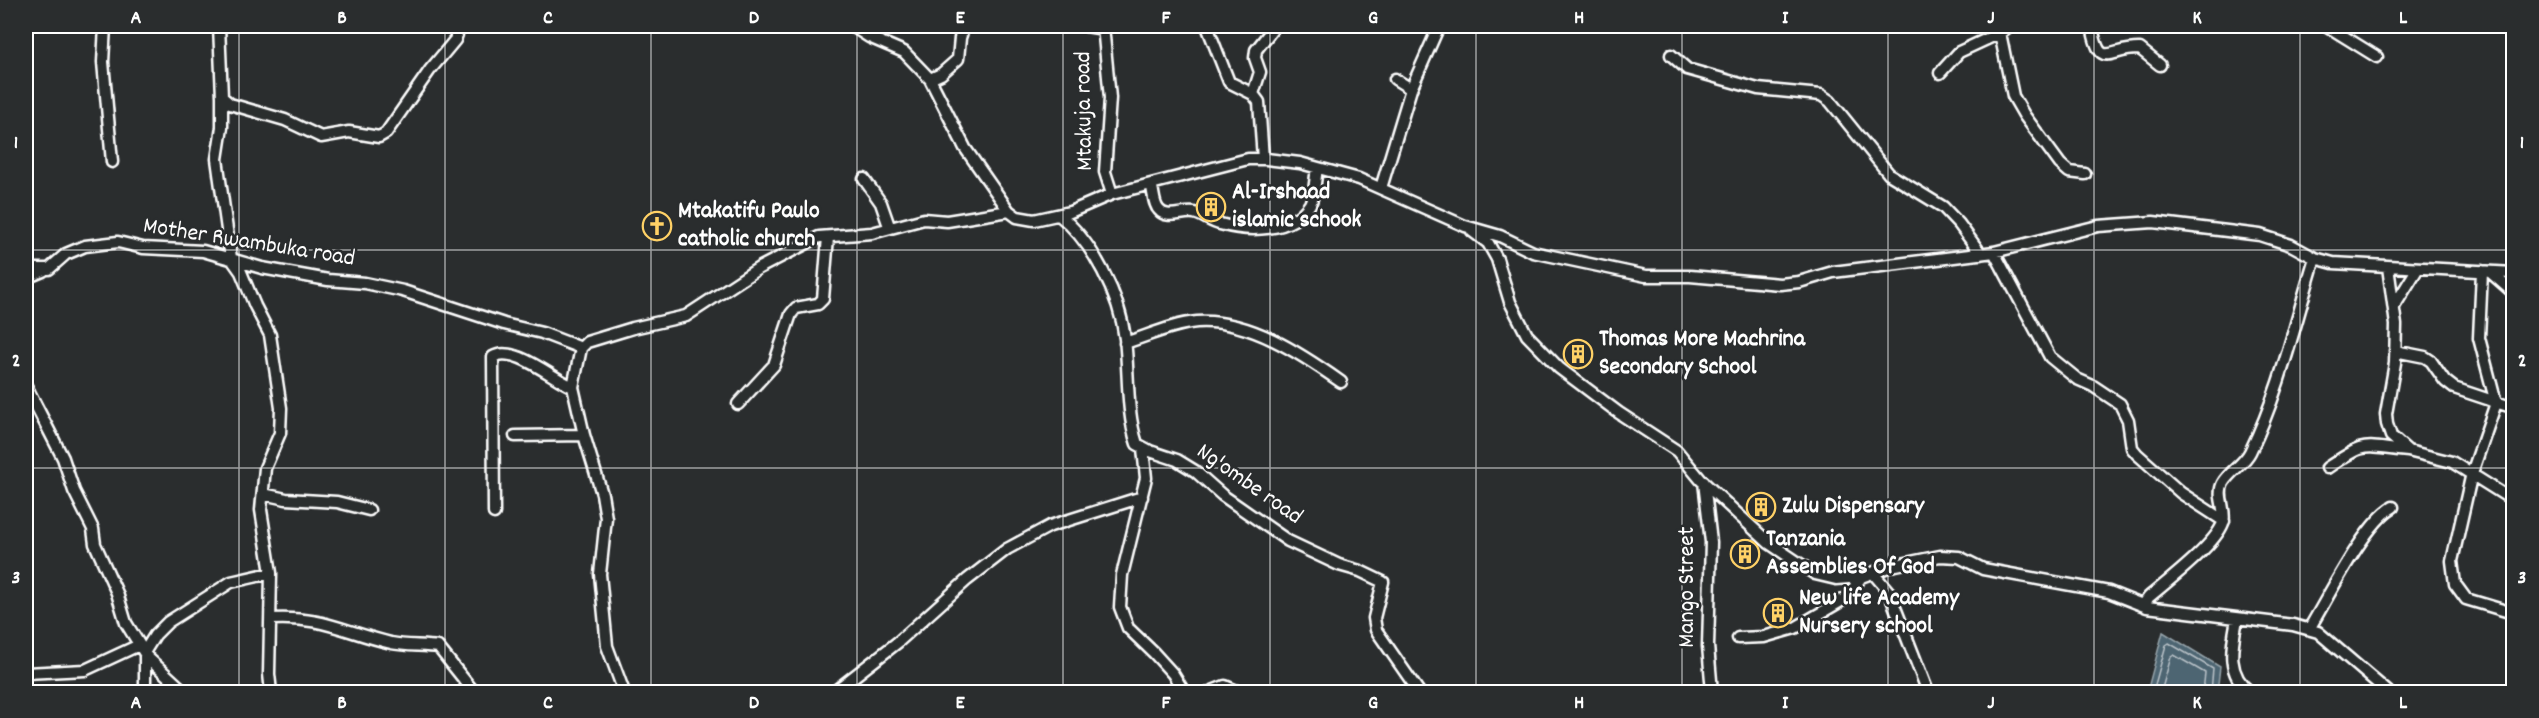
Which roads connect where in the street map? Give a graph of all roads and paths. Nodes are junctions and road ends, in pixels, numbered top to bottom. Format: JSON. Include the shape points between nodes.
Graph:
{"nodes":[{"id":1,"x":105,"y":26,"type":"edge"},
{"id":2,"x":219,"y":26,"type":"edge"},
{"id":3,"x":460,"y":26,"type":"edge"},
{"id":4,"x":852,"y":26,"type":"edge"},
{"id":5,"x":964,"y":26,"type":"edge"},
{"id":6,"x":1086,"y":26,"type":"edge"},
{"id":7,"x":1207,"y":26,"type":"edge"},
{"id":8,"x":1275,"y":26,"type":"edge"},
{"id":9,"x":1439,"y":26,"type":"edge"},
{"id":10,"x":2009,"y":26,"type":"edge"},
{"id":11,"x":2092,"y":26,"type":"edge"},
{"id":12,"x":2327,"y":26,"type":"edge"},
{"id":13,"x":1103,"y":27,"type":"edge"},
{"id":14,"x":2000,"y":33,"type":"junction"},
{"id":15,"x":1671,"y":55,"type":"dead end"},
{"id":16,"x":2377,"y":57,"type":"dead end"},
{"id":17,"x":2160,"y":65,"type":"dead end"},
{"id":18,"x":1940,"y":74,"type":"dead end"},
{"id":19,"x":930,"y":79,"type":"junction"},
{"id":20,"x":1395,"y":79,"type":"dead end"},
{"id":21,"x":1411,"y":89,"type":"junction"},
{"id":22,"x":1253,"y":94,"type":"junction"},
{"id":23,"x":222,"y":97,"type":"junction"},
{"id":24,"x":1263,"y":159,"type":"junction"},
{"id":25,"x":112,"y":162,"type":"dead end"},
{"id":26,"x":1317,"y":168,"type":"junction"},
{"id":27,"x":2085,"y":174,"type":"dead end"},
{"id":28,"x":864,"y":178,"type":"dead end"},
{"id":29,"x":1151,"y":184,"type":"junction"},
{"id":30,"x":1381,"y":188,"type":"junction"},
{"id":31,"x":1112,"y":194,"type":"junction"},
{"id":32,"x":1009,"y":211,"type":"junction"},
{"id":33,"x":1059,"y":215,"type":"junction"},
{"id":34,"x":889,"y":226,"type":"junction"},
{"id":35,"x":1465,"y":226,"type":"junction"},
{"id":36,"x":828,"y":237,"type":"junction"},
{"id":37,"x":1994,"y":252,"type":"junction"},
{"id":38,"x":1981,"y":254,"type":"junction"},
{"id":39,"x":231,"y":258,"type":"junction"},
{"id":40,"x":2315,"y":258,"type":"junction"},
{"id":41,"x":2388,"y":267,"type":"junction"},
{"id":42,"x":2418,"y":268,"type":"junction"},
{"id":43,"x":26,"y":269,"type":"edge"},
{"id":44,"x":49,"y":269,"type":"junction"},
{"id":45,"x":2486,"y":271,"type":"junction"},
{"id":46,"x":2514,"y":273,"type":"edge"},
{"id":47,"x":26,"y":278,"type":"edge"},
{"id":48,"x":2514,"y":293,"type":"edge"},
{"id":49,"x":2394,"y":305,"type":"junction"},
{"id":50,"x":1125,"y":343,"type":"junction"},
{"id":51,"x":581,"y":348,"type":"junction"},
{"id":52,"x":2396,"y":351,"type":"junction"},
{"id":53,"x":1341,"y":382,"type":"dead end"},
{"id":54,"x":26,"y":386,"type":"edge"},
{"id":55,"x":573,"y":387,"type":"junction"},
{"id":56,"x":738,"y":404,"type":"dead end"},
{"id":57,"x":2496,"y":404,"type":"junction"},
{"id":58,"x":2514,"y":408,"type":"edge"},
{"id":59,"x":584,"y":435,"type":"junction"},
{"id":60,"x":515,"y":436,"type":"dead end"},
{"id":61,"x":1143,"y":448,"type":"junction"},
{"id":62,"x":2408,"y":451,"type":"junction"},
{"id":63,"x":2327,"y":468,"type":"dead end"},
{"id":64,"x":2472,"y":473,"type":"junction"},
{"id":65,"x":1704,"y":482,"type":"junction"},
{"id":66,"x":263,"y":494,"type":"junction"},
{"id":67,"x":1142,"y":496,"type":"junction"},
{"id":68,"x":2514,"y":501,"type":"edge"},
{"id":69,"x":2393,"y":507,"type":"dead end"},
{"id":70,"x":369,"y":510,"type":"dead end"},
{"id":71,"x":494,"y":513,"type":"dead end"},
{"id":72,"x":2224,"y":521,"type":"junction"},
{"id":73,"x":271,"y":573,"type":"junction"},
{"id":74,"x":1873,"y":573,"type":"junction"},
{"id":75,"x":1861,"y":577,"type":"junction"},
{"id":76,"x":2143,"y":605,"type":"junction"},
{"id":77,"x":2514,"y":609,"type":"edge"},
{"id":78,"x":271,"y":619,"type":"junction"},
{"id":79,"x":2236,"y":619,"type":"junction"},
{"id":80,"x":2309,"y":629,"type":"junction"},
{"id":81,"x":1738,"y":638,"type":"dead end"},
{"id":82,"x":142,"y":648,"type":"junction"},
{"id":83,"x":26,"y":673,"type":"edge"},
{"id":84,"x":145,"y":693,"type":"edge"},
{"id":85,"x":185,"y":693,"type":"edge"},
{"id":86,"x":271,"y":693,"type":"edge"},
{"id":87,"x":474,"y":693,"type":"edge"},
{"id":88,"x":624,"y":693,"type":"edge"},
{"id":89,"x":834,"y":693,"type":"edge"},
{"id":90,"x":1184,"y":693,"type":"edge"},
{"id":91,"x":1210,"y":693,"type":"edge"},
{"id":92,"x":1239,"y":693,"type":"edge"},
{"id":93,"x":1419,"y":693,"type":"edge"},
{"id":94,"x":1712,"y":693,"type":"edge"},
{"id":95,"x":1928,"y":693,"type":"edge"},
{"id":96,"x":2250,"y":693,"type":"edge"},
{"id":97,"x":2388,"y":693,"type":"edge"}],
"edges":[{"from":1,"to":25,"type":"street","via":[[103,62]]},
{"from":2,"to":23,"type":"street"},
{"from":3,"to":23,"type":"street","via":[[455,40],[386,133],[379,137],[349,132],[321,137],[285,120],[230,104]]},
{"from":4,"to":19,"type":"street","via":[[904,52]]},
{"from":5,"to":19,"type":"street","via":[[958,59]]},
{"from":6,"to":13,"type":"street"},
{"from":7,"to":22,"type":"street","via":[[1229,82]]},
{"from":8,"to":22,"type":"street","via":[[1256,50],[1260,72]]},
{"from":9,"to":21,"type":"street"},
{"from":10,"to":14,"type":"street"},
{"from":11,"to":17,"type":"street","via":[[2101,53],[2140,49]]},
{"from":12,"to":16,"type":"street"},
{"from":13,"to":31,"type":"street","name":"Mtakuja road","via":[[1110,98],[1104,172]]},
{"from":14,"to":18,"type":"street","via":[[1959,52]]},
{"from":14,"to":27,"type":"street","via":[[2008,78],[2018,106],[2060,164],[2069,172]]},
{"from":15,"to":38,"type":"street","via":[[1687,69],[1758,89],[1821,95],[1889,174],[1942,207]]},
{"from":19,"to":32,"type":"street","via":[[964,148]]},
{"from":20,"to":21,"type":"street"},
{"from":21,"to":30,"type":"street"},
{"from":22,"to":24,"type":"street","via":[[1259,102]]},
{"from":23,"to":39,"type":"street","via":[[217,159]]},
{"from":24,"to":26,"type":"street"},
{"from":24,"to":29,"type":"street","via":[[1248,159]]},
{"from":26,"to":29,"type":"street","via":[[1311,203],[1288,221],[1261,230],[1218,224],[1192,213],[1161,212]]},
{"from":26,"to":30,"type":"street"},
{"from":28,"to":34,"type":"street"},
{"from":29,"to":31,"type":"street"},
{"from":30,"to":35,"type":"street"},
{"from":31,"to":33,"type":"street"},
{"from":32,"to":33,"type":"street","via":[[1017,217],[1035,220]]},
{"from":32,"to":34,"type":"street"},
{"from":33,"to":50,"type":"street","via":[[1082,238],[1109,283]]},
{"from":34,"to":36,"type":"street","via":[[872,233]]},
{"from":35,"to":38,"type":"street","via":[[1500,236],[1533,252],[1634,274],[1780,284],[1833,272]]},
{"from":35,"to":65,"type":"street","via":[[1488,243],[1527,335],[1559,368],[1677,451]]},
{"from":36,"to":51,"type":"street","via":[[810,241],[759,268],[686,316],[587,342]]},
{"from":36,"to":56,"type":"street","via":[[823,299],[818,304],[796,308],[791,314],[774,365]]},
{"from":37,"to":38,"type":"street"},
{"from":37,"to":40,"type":"street","via":[[2098,226],[2153,222],[2260,235]]},
{"from":37,"to":72,"type":"street","via":[[2050,357],[2077,379],[2120,404],[2137,454],[2195,504]]},
{"from":39,"to":44,"type":"street","name":"Mother Rwambuka road","via":[[203,251],[142,248],[118,242],[84,246],[66,254]]},
{"from":39,"to":51,"type":"street","name":"Mother Rwambuka road","via":[[262,268],[403,291]]},
{"from":39,"to":66,"type":"street","via":[[270,335],[282,408],[280,433],[265,468]]},
{"from":40,"to":41,"type":"street","via":[[2355,266]]},
{"from":40,"to":72,"type":"street","via":[[2294,335],[2258,435],[2249,455],[2221,488]]},
{"from":41,"to":42,"type":"street"},
{"from":41,"to":49,"type":"street"},
{"from":42,"to":45,"type":"street"},
{"from":42,"to":49,"type":"street"},
{"from":43,"to":44,"type":"street"},
{"from":44,"to":47,"type":"street","name":"Mother Rwambuka road"},
{"from":45,"to":46,"type":"street"},
{"from":45,"to":48,"type":"street"},
{"from":45,"to":57,"type":"street","via":[[2479,338]]},
{"from":49,"to":52,"type":"street"},
{"from":50,"to":53,"type":"street","via":[[1180,325],[1224,324],[1261,334]]},
{"from":50,"to":61,"type":"street","via":[[1134,435]]},
{"from":51,"to":55,"type":"street"},
{"from":52,"to":57,"type":"street","via":[[2425,357],[2454,388]]},
{"from":52,"to":62,"type":"street","via":[[2387,424],[2391,436]]},
{"from":54,"to":82,"type":"street","via":[[63,458],[121,611]]},
{"from":55,"to":59,"type":"street"},
{"from":55,"to":71,"type":"street","via":[[512,355],[499,353],[493,357]]},
{"from":57,"to":58,"type":"street"},
{"from":57,"to":64,"type":"street"},
{"from":59,"to":60,"type":"street"},
{"from":59,"to":88,"type":"street","via":[[606,518],[600,574],[607,646]]},
{"from":61,"to":67,"type":"street","via":[[1146,478]]},
{"from":61,"to":93,"type":"street","name":"Ng'ombe road","via":[[1195,471],[1288,541],[1383,582],[1374,618],[1376,630]]},
{"from":62,"to":63,"type":"street","via":[[2363,446]]},
{"from":62,"to":64,"type":"street","via":[[2452,462]]},
{"from":64,"to":68,"type":"street"},
{"from":64,"to":77,"type":"street","via":[[2452,561],[2456,584],[2466,599],[2506,611]]},
{"from":65,"to":75,"type":"street","via":[[1768,543],[1800,566],[1836,579]]},
{"from":65,"to":94,"type":"street","name":"Mango Street","via":[[1711,542],[1708,646]]},
{"from":66,"to":70,"type":"street","via":[[337,502]]},
{"from":66,"to":73,"type":"street","via":[[261,510]]},
{"from":67,"to":89,"type":"street","via":[[1050,526],[1007,549]]},
{"from":67,"to":90,"type":"street","via":[[1122,575],[1120,606],[1128,628],[1155,653]]},
{"from":69,"to":80,"type":"street","via":[[2383,513],[2358,548]]},
{"from":72,"to":76,"type":"street","via":[[2211,540]]},
{"from":73,"to":78,"type":"street"},
{"from":73,"to":82,"type":"street","via":[[243,578],[223,587],[168,622]]},
{"from":74,"to":75,"type":"street"},
{"from":74,"to":76,"type":"street","via":[[1940,556],[1959,557],[1983,569],[2109,592]]},
{"from":74,"to":95,"type":"street","via":[[1889,592]]},
{"from":75,"to":81,"type":"street","via":[[1848,597],[1795,628],[1764,637]]},
{"from":76,"to":79,"type":"street"},
{"from":78,"to":86,"type":"street"},
{"from":78,"to":87,"type":"street","via":[[317,621],[392,643],[438,647]]},
{"from":79,"to":80,"type":"street"},
{"from":79,"to":96,"type":"street","via":[[2230,657],[2234,672]]},
{"from":80,"to":97,"type":"street","via":[[2318,632]]},
{"from":82,"to":83,"type":"street","via":[[85,670]]},
{"from":82,"to":84,"type":"street"},
{"from":82,"to":85,"type":"street","via":[[155,667]]},
{"from":91,"to":92,"type":"street","via":[[1225,686]]}]}
